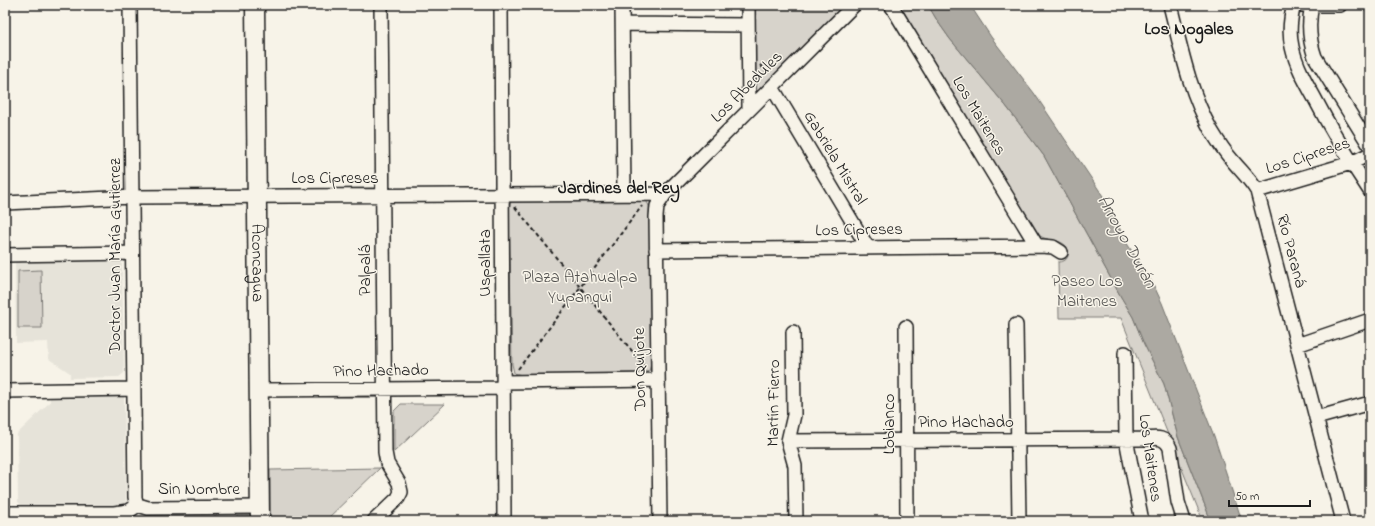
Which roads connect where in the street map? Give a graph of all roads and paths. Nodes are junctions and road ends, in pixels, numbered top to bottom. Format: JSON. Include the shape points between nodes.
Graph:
{"nodes":[{"id":1,"x":130,"y":5,"type":"edge"},
{"id":2,"x":255,"y":5,"type":"edge"},
{"id":3,"x":381,"y":5,"type":"edge"},
{"id":4,"x":501,"y":5,"type":"edge"},
{"id":5,"x":622,"y":5,"type":"edge"},
{"id":6,"x":748,"y":5,"type":"edge"},
{"id":7,"x":854,"y":5,"type":"edge"},
{"id":8,"x":891,"y":5,"type":"edge"},
{"id":9,"x":1170,"y":5,"type":"edge"},
{"id":10,"x":1294,"y":5,"type":"edge"},
{"id":11,"x":1309,"y":5,"type":"edge"},
{"id":12,"x":1340,"y":5,"type":"edge"},
{"id":13,"x":623,"y":24,"type":"junction"},
{"id":14,"x":748,"y":25,"type":"junction"},
{"id":15,"x":758,"y":63,"type":"dead end"},
{"id":16,"x":773,"y":70,"type":"dead end"},
{"id":17,"x":772,"y":87,"type":"junction"},
{"id":18,"x":749,"y":110,"type":"junction"},
{"id":19,"x":1370,"y":146,"type":"edge"},
{"id":20,"x":1370,"y":154,"type":"edge"},
{"id":21,"x":1351,"y":163,"type":"junction"},
{"id":22,"x":1257,"y":191,"type":"junction"},
{"id":23,"x":1370,"y":191,"type":"edge"},
{"id":24,"x":624,"y":194,"type":"junction"},
{"id":25,"x":665,"y":194,"type":"junction"},
{"id":26,"x":502,"y":195,"type":"junction"},
{"id":27,"x":257,"y":196,"type":"junction"},
{"id":28,"x":383,"y":196,"type":"junction"},
{"id":29,"x":132,"y":197,"type":"junction"},
{"id":30,"x":5,"y":203,"type":"edge"},
{"id":31,"x":518,"y":203,"type":"dead end"},
{"id":32,"x":646,"y":206,"type":"dead end"},
{"id":33,"x":515,"y":207,"type":"junction"},
{"id":34,"x":513,"y":209,"type":"dead end"},
{"id":35,"x":1037,"y":246,"type":"junction"},
{"id":36,"x":868,"y":248,"type":"junction"},
{"id":37,"x":656,"y":250,"type":"junction"},
{"id":38,"x":1061,"y":252,"type":"dead end"},
{"id":39,"x":132,"y":254,"type":"junction"},
{"id":40,"x":5,"y":255,"type":"edge"},
{"id":41,"x":580,"y":288,"type":"junction"},
{"id":42,"x":1370,"y":320,"type":"edge"},
{"id":43,"x":1016,"y":325,"type":"dead end"},
{"id":44,"x":906,"y":327,"type":"dead end"},
{"id":45,"x":792,"y":332,"type":"dead end"},
{"id":46,"x":1297,"y":345,"type":"junction"},
{"id":47,"x":1125,"y":353,"type":"dead end"},
{"id":48,"x":648,"y":364,"type":"dead end"},
{"id":49,"x":515,"y":367,"type":"dead end"},
{"id":50,"x":645,"y":367,"type":"junction"},
{"id":51,"x":518,"y":369,"type":"junction"},
{"id":52,"x":642,"y":370,"type":"dead end"},
{"id":53,"x":522,"y":372,"type":"dead end"},
{"id":54,"x":658,"y":380,"type":"junction"},
{"id":55,"x":5,"y":383,"type":"edge"},
{"id":56,"x":134,"y":385,"type":"junction"},
{"id":57,"x":503,"y":385,"type":"junction"},
{"id":58,"x":384,"y":389,"type":"junction"},
{"id":59,"x":259,"y":390,"type":"junction"},
{"id":60,"x":5,"y":391,"type":"edge"},
{"id":61,"x":1370,"y":403,"type":"edge"},
{"id":62,"x":1316,"y":418,"type":"junction"},
{"id":63,"x":1126,"y":439,"type":"junction"},
{"id":64,"x":1145,"y":439,"type":"junction"},
{"id":65,"x":907,"y":440,"type":"junction"},
{"id":66,"x":1018,"y":440,"type":"junction"},
{"id":67,"x":788,"y":441,"type":"junction"},
{"id":68,"x":138,"y":505,"type":"junction"},
{"id":69,"x":5,"y":513,"type":"edge"},
{"id":70,"x":260,"y":514,"type":"edge"},
{"id":71,"x":374,"y":521,"type":"edge"},
{"id":72,"x":504,"y":521,"type":"edge"},
{"id":73,"x":660,"y":521,"type":"edge"},
{"id":74,"x":796,"y":521,"type":"edge"},
{"id":75,"x":907,"y":521,"type":"edge"},
{"id":76,"x":1019,"y":521,"type":"edge"},
{"id":77,"x":1142,"y":521,"type":"edge"},
{"id":78,"x":1174,"y":521,"type":"edge"},
{"id":79,"x":1184,"y":521,"type":"edge"},
{"id":80,"x":1343,"y":521,"type":"edge"}],
"edges":[{"from":1,"to":29,"type":"street","name":"Doctor Juan María Gutierrez"},
{"from":2,"to":27,"type":"street","name":"Aconcagua"},
{"from":3,"to":28,"type":"street","name":"Palpalá"},
{"from":4,"to":26,"type":"street","name":"Uspallata"},
{"from":5,"to":13,"type":"street"},
{"from":6,"to":14,"type":"street"},
{"from":7,"to":17,"type":"street","name":"Los Abedules"},
{"from":8,"to":35,"type":"street","name":"Los Maitenes"},
{"from":9,"to":22,"type":"street","name":"Río Paraná","via":[[1188,76],[1203,114],[1226,154],[1250,179]]},
{"from":10,"to":21,"type":"street","via":[[1291,36],[1297,64]]},
{"from":11,"to":12,"type":"street"},
{"from":11,"to":19,"type":"street","via":[[1309,26],[1315,57]]},
{"from":13,"to":14,"type":"street"},
{"from":13,"to":24,"type":"street"},
{"from":14,"to":18,"type":"street"},
{"from":15,"to":16,"type":"path","via":[[766,71]]},
{"from":17,"to":18,"type":"street","name":"Los Abedules"},
{"from":17,"to":36,"type":"street","name":"Gabriela Mistral"},
{"from":18,"to":25,"type":"street","name":"Los Abedules"},
{"from":20,"to":21,"type":"street","name":"Los Cipreses"},
{"from":21,"to":22,"type":"street","name":"Los Cipreses"},
{"from":21,"to":23,"type":"street"},
{"from":22,"to":46,"type":"street","name":"Río Paraná"},
{"from":24,"to":25,"type":"street","name":"Los Cipreses"},
{"from":24,"to":26,"type":"street","name":"Los Cipreses"},
{"from":25,"to":37,"type":"street","name":"Don Quijote","via":[[656,211]]},
{"from":26,"to":28,"type":"street","name":"Los Cipreses"},
{"from":26,"to":57,"type":"street","name":"Uspallata"},
{"from":27,"to":28,"type":"street","name":"Los Cipreses"},
{"from":27,"to":29,"type":"street","name":"Los Cipreses"},
{"from":27,"to":59,"type":"street","name":"Aconcagua"},
{"from":28,"to":58,"type":"street","name":"Palpalá"},
{"from":29,"to":30,"type":"street","name":"Los Cipreses"},
{"from":29,"to":39,"type":"street","name":"Doctor Juan María Gutierrez"},
{"from":31,"to":33,"type":"path"},
{"from":32,"to":41,"type":"path","via":[[644,204]]},
{"from":33,"to":34,"type":"path"},
{"from":33,"to":41,"type":"path"},
{"from":35,"to":36,"type":"street","name":"Los Cipreses"},
{"from":35,"to":38,"type":"street","name":"Los Cipreses","via":[[1050,246]]},
{"from":36,"to":37,"type":"street","name":"Los Cipreses"},
{"from":37,"to":54,"type":"street","name":"Don Quijote"},
{"from":39,"to":40,"type":"street"},
{"from":39,"to":56,"type":"street","name":"Doctor Juan María Gutierrez"},
{"from":41,"to":50,"type":"path"},
{"from":41,"to":51,"type":"path"},
{"from":42,"to":46,"type":"street"},
{"from":43,"to":66,"type":"street"},
{"from":44,"to":65,"type":"street","name":"Lobianco"},
{"from":45,"to":67,"type":"street","name":"Martín Fierro","via":[[794,415]]},
{"from":46,"to":62,"type":"street","name":"Río Paraná"},
{"from":47,"to":63,"type":"street","name":"Los Maitenes"},
{"from":48,"to":50,"type":"path"},
{"from":49,"to":51,"type":"path"},
{"from":50,"to":52,"type":"path"},
{"from":51,"to":53,"type":"path"},
{"from":54,"to":57,"type":"street","name":"Pino Hachado"},
{"from":54,"to":73,"type":"street","name":"Don Quijote"},
{"from":55,"to":56,"type":"street"},
{"from":56,"to":60,"type":"street"},
{"from":56,"to":68,"type":"street","name":"Doctor Juan María Gutierrez","via":[[135,497]]},
{"from":57,"to":58,"type":"street","name":"Pino Hachado"},
{"from":57,"to":72,"type":"street","name":"Uspallata"},
{"from":58,"to":59,"type":"street","name":"Pino Hachado"},
{"from":58,"to":71,"type":"street","name":"Palpalá","via":[[385,456],[401,489],[398,498]]},
{"from":59,"to":70,"type":"street","name":"Aconcagua"},
{"from":61,"to":62,"type":"street"},
{"from":62,"to":80,"type":"street","name":"Río Paraná"},
{"from":63,"to":64,"type":"street","name":"Pino Hachado"},
{"from":63,"to":66,"type":"street","name":"Pino Hachado"},
{"from":63,"to":77,"type":"street","name":"Los Maitenes"},
{"from":64,"to":78,"type":"street","via":[[1157,442],[1163,450]]},
{"from":64,"to":79,"type":"street","name":"Pino Hachado","via":[[1160,438],[1169,444],[1178,502]]},
{"from":65,"to":66,"type":"street","name":"Pino Hachado"},
{"from":65,"to":67,"type":"street","name":"Pino Hachado"},
{"from":65,"to":75,"type":"street","name":"Lobianco"},
{"from":66,"to":76,"type":"street"},
{"from":67,"to":74,"type":"street","name":"Martín Fierro","via":[[795,466]]},
{"from":68,"to":69,"type":"street","via":[[129,511],[114,513]]},
{"from":68,"to":70,"type":"street","name":"Sin Nombre","via":[[148,508]]}]}
